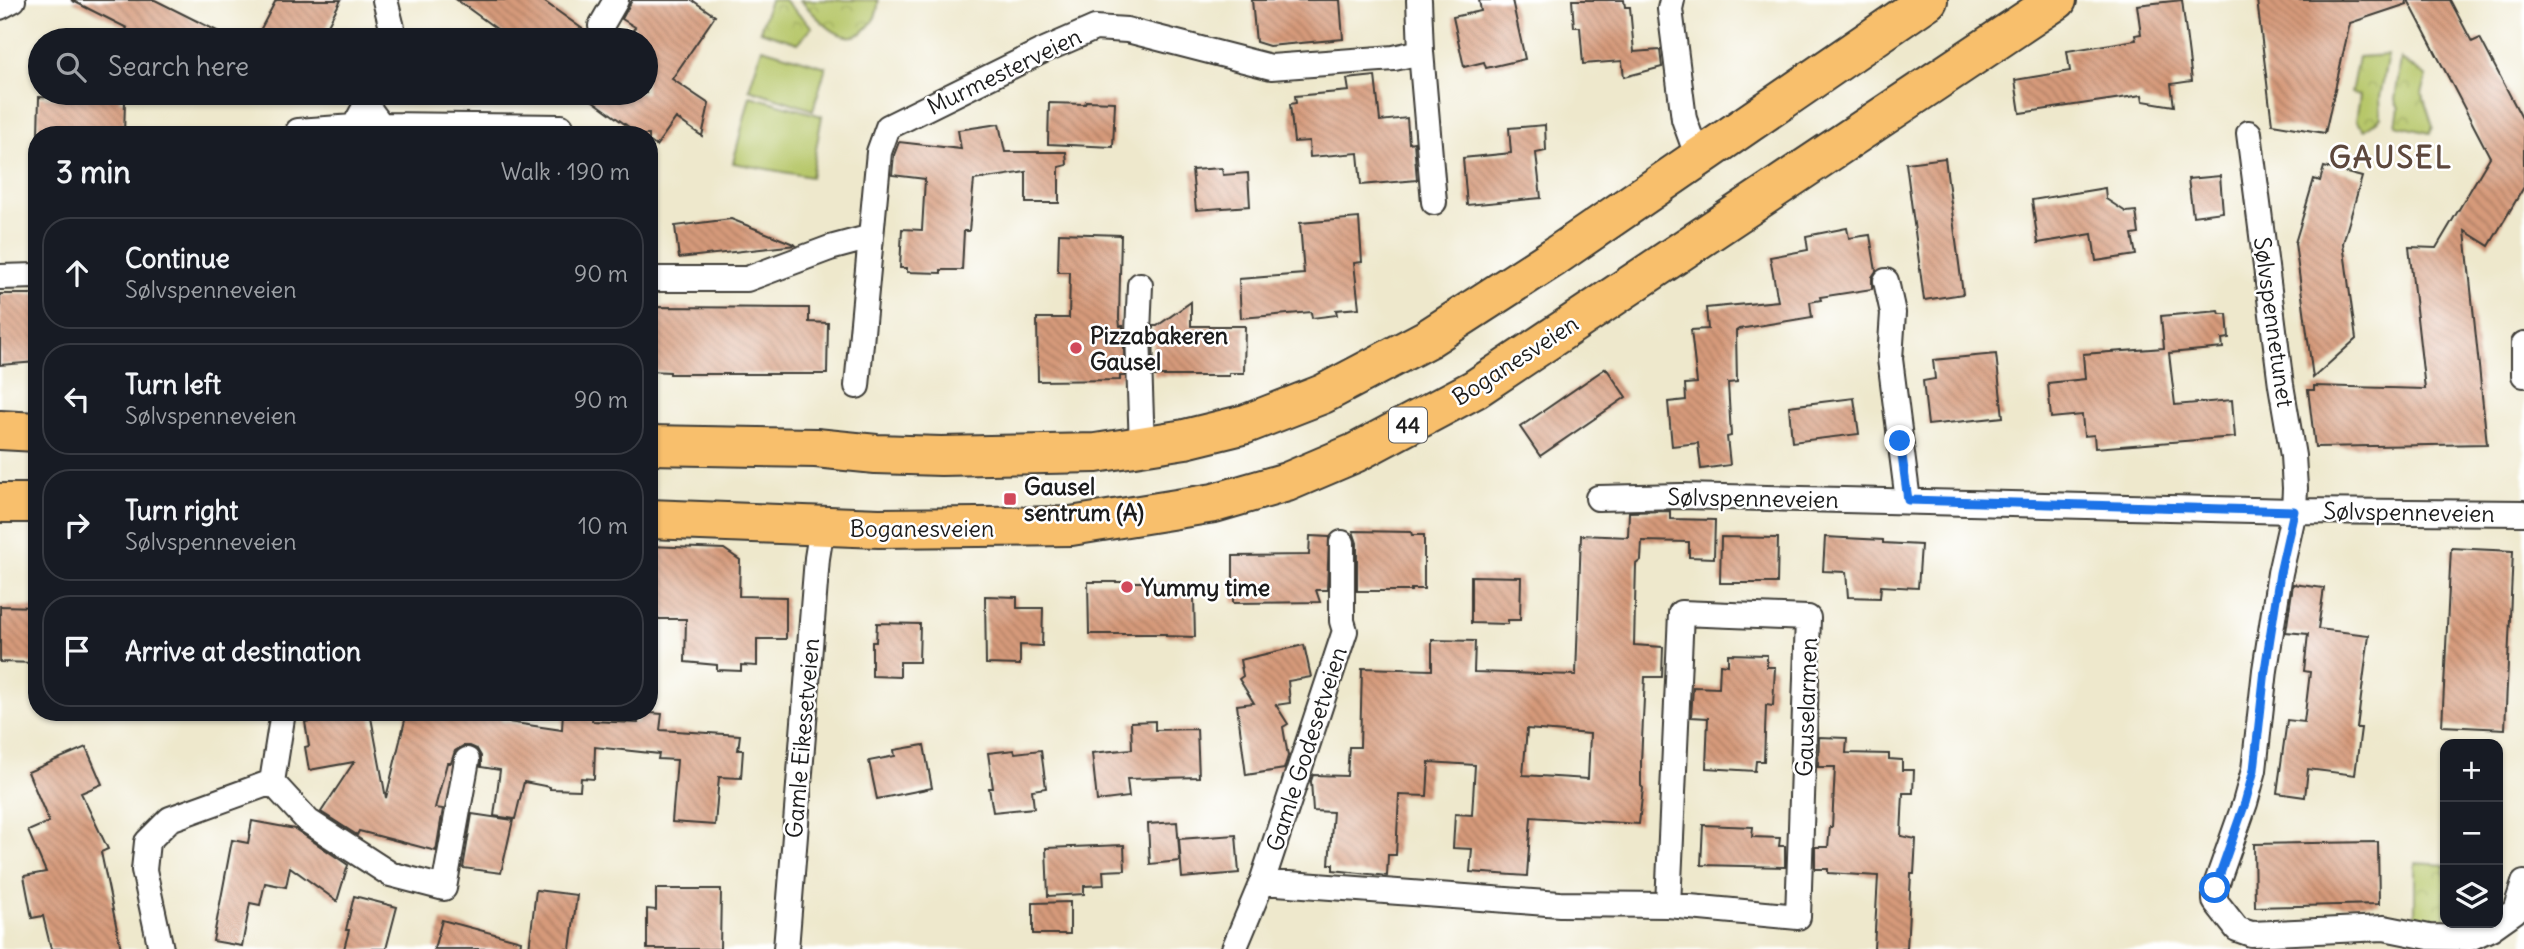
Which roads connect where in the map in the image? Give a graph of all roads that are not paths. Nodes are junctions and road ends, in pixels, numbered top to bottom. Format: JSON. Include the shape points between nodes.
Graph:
{"nodes":[{"id":1,"x":13,"y":0,"type":"edge"},
{"id":2,"x":385,"y":0,"type":"edge"},
{"id":3,"x":616,"y":0,"type":"edge"},
{"id":4,"x":1419,"y":0,"type":"edge"},
{"id":5,"x":1672,"y":0,"type":"edge"},
{"id":6,"x":1928,"y":0,"type":"edge"},
{"id":7,"x":2057,"y":0,"type":"edge"},
{"id":8,"x":0,"y":7,"type":"edge"},
{"id":9,"x":601,"y":26,"type":"dead end"},
{"id":10,"x":392,"y":28,"type":"edge"},
{"id":11,"x":1421,"y":52,"type":"junction"},
{"id":12,"x":365,"y":105,"type":"edge"},
{"id":13,"x":371,"y":105,"type":"edge"},
{"id":14,"x":354,"y":126,"type":"edge"},
{"id":15,"x":471,"y":126,"type":"edge"},
{"id":16,"x":2249,"y":133,"type":"dead end"},
{"id":17,"x":1698,"y":158,"type":"junction"},
{"id":18,"x":1434,"y":202,"type":"dead end"},
{"id":19,"x":871,"y":237,"type":"junction"},
{"id":20,"x":0,"y":276,"type":"edge"},
{"id":21,"x":28,"y":276,"type":"edge"},
{"id":22,"x":658,"y":279,"type":"edge"},
{"id":23,"x":1886,"y":281,"type":"dead end"},
{"id":24,"x":1140,"y":285,"type":"dead end"},
{"id":25,"x":2524,"y":344,"type":"edge"},
{"id":26,"x":2524,"y":375,"type":"edge"},
{"id":27,"x":857,"y":386,"type":"dead end"},
{"id":28,"x":0,"y":430,"type":"edge"},
{"id":29,"x":28,"y":432,"type":"edge"},
{"id":30,"x":658,"y":445,"type":"edge"},
{"id":31,"x":1142,"y":447,"type":"junction"},
{"id":32,"x":1598,"y":498,"type":"dead end"},
{"id":33,"x":1908,"y":500,"type":"junction"},
{"id":34,"x":0,"y":503,"type":"edge"},
{"id":35,"x":28,"y":503,"type":"edge"},
{"id":36,"x":2294,"y":511,"type":"junction"},
{"id":37,"x":2524,"y":513,"type":"edge"},
{"id":38,"x":658,"y":519,"type":"edge"},
{"id":39,"x":822,"y":527,"type":"junction"},
{"id":40,"x":1342,"y":543,"type":"dead end"},
{"id":41,"x":282,"y":721,"type":"edge"},
{"id":42,"x":467,"y":760,"type":"dead end"},
{"id":43,"x":272,"y":782,"type":"junction"},
{"id":44,"x":1262,"y":882,"type":"junction"},
{"id":45,"x":2524,"y":883,"type":"edge"},
{"id":46,"x":1668,"y":905,"type":"junction"},
{"id":47,"x":161,"y":949,"type":"edge"},
{"id":48,"x":786,"y":949,"type":"edge"},
{"id":49,"x":1234,"y":949,"type":"edge"}],
"edges":[{"from":1,"to":8,"type":"street"},
{"from":2,"to":10,"type":"street"},
{"from":3,"to":9,"type":"street"},
{"from":4,"to":11,"type":"street"},
{"from":5,"to":17,"type":"street","via":[[1684,119]]},
{"from":6,"to":17,"type":"main road"},
{"from":7,"to":39,"type":"main road","name":"Boganesveien","number":"44","via":[[1475,389],[1300,477],[1214,503],[1071,526]]},
{"from":11,"to":18,"type":"street"},
{"from":11,"to":19,"type":"street","name":"Murmesterveien","via":[[1272,67],[1127,30],[1096,28],[888,127],[879,152]]},
{"from":12,"to":14,"type":"street"},
{"from":13,"to":15,"type":"street","via":[[381,125]]},
{"from":16,"to":36,"type":"street","name":"Sølvspennetunet","via":[[2293,456]]},
{"from":17,"to":31,"type":"main road","via":[[1543,264],[1372,370],[1245,424]]},
{"from":19,"to":22,"type":"street","via":[[747,279]]},
{"from":19,"to":27,"type":"street","name":"Murmesterveien"},
{"from":20,"to":21,"type":"street"},
{"from":23,"to":33,"type":"street","via":[[1893,313],[1890,359]]},
{"from":24,"to":31,"type":"street"},
{"from":25,"to":26,"type":"street"},
{"from":28,"to":29,"type":"main road"},
{"from":30,"to":31,"type":"main road","via":[[941,456],[1096,453]]},
{"from":32,"to":33,"type":"street","name":"Sølvspenneveien"},
{"from":33,"to":36,"type":"street","name":"Sølvspenneveien"},
{"from":34,"to":35,"type":"main road"},
{"from":36,"to":37,"type":"street","name":"Sølvspenneveien"},
{"from":36,"to":45,"type":"street","name":"Sølvspenneveien","via":[[2265,670],[2254,770],[2215,888],[2215,901],[2237,929],[2251,934],[2385,928],[2429,937],[2470,938],[2515,911]]},
{"from":38,"to":39,"type":"main road","name":"Boganesveien","number":"44"},
{"from":39,"to":48,"type":"street","name":"Gamle Eikesetveien"},
{"from":40,"to":44,"type":"street","name":"Gamle Godesetveien","via":[[1345,631]]},
{"from":41,"to":43,"type":"street"},
{"from":42,"to":43,"type":"street","via":[[444,888],[390,874],[308,821]]},
{"from":43,"to":47,"type":"street","via":[[170,819],[147,842],[144,870]]},
{"from":44,"to":46,"type":"street","name":"Gauselarmen","via":[[1560,904]]},
{"from":44,"to":49,"type":"street","name":"Gamle Godesetveien"},
{"from":46,"to":46,"type":"street","name":"Gauselarmen","via":[[1798,917],[1808,618],[1681,613]]}]}
